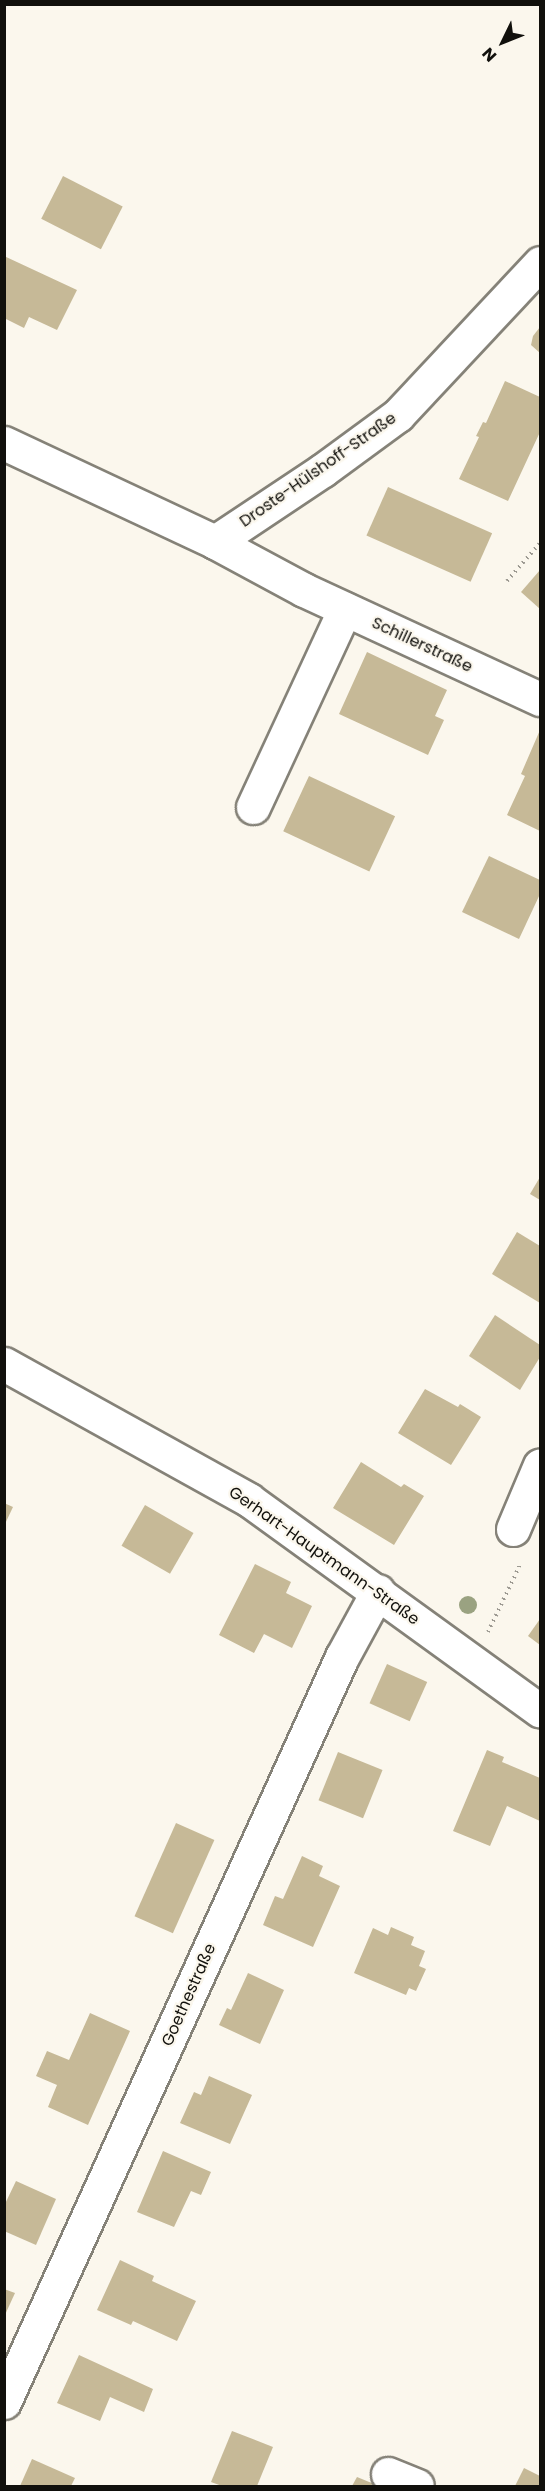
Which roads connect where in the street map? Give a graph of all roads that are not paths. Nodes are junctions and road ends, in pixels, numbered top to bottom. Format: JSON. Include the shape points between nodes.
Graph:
{"nodes":[{"id":1,"x":540,"y":263,"type":"edge"},
{"id":2,"x":4,"y":443,"type":"edge"},
{"id":3,"x":215,"y":542,"type":"junction"},
{"id":4,"x":345,"y":609,"type":"junction"},
{"id":5,"x":540,"y":699,"type":"edge"},
{"id":6,"x":254,"y":807,"type":"dead end"},
{"id":7,"x":4,"y":1364,"type":"edge"},
{"id":8,"x":540,"y":1465,"type":"edge"},
{"id":9,"x":513,"y":1529,"type":"road end"},
{"id":10,"x":378,"y":1591,"type":"junction"},
{"id":11,"x":540,"y":1711,"type":"edge"},
{"id":12,"x":4,"y":2402,"type":"edge"}],
"edges":[{"from":1,"to":3,"type":"street","name":"Droste-Hülshoff-Straße","via":[[398,415]]},
{"from":2,"to":3,"type":"street"},
{"from":3,"to":4,"type":"street","name":"Schillerstraße"},
{"from":4,"to":5,"type":"street","name":"Schillerstraße"},
{"from":4,"to":6,"type":"street"},
{"from":7,"to":10,"type":"street","name":"Gerhart-Hauptmann-Straße","via":[[249,1500]]},
{"from":8,"to":9,"type":"street"},
{"from":10,"to":11,"type":"street","name":"Gerhart-Hauptmann-Straße"},
{"from":10,"to":12,"type":"street","name":"Goethestraße","via":[[342,1657]]}]}
